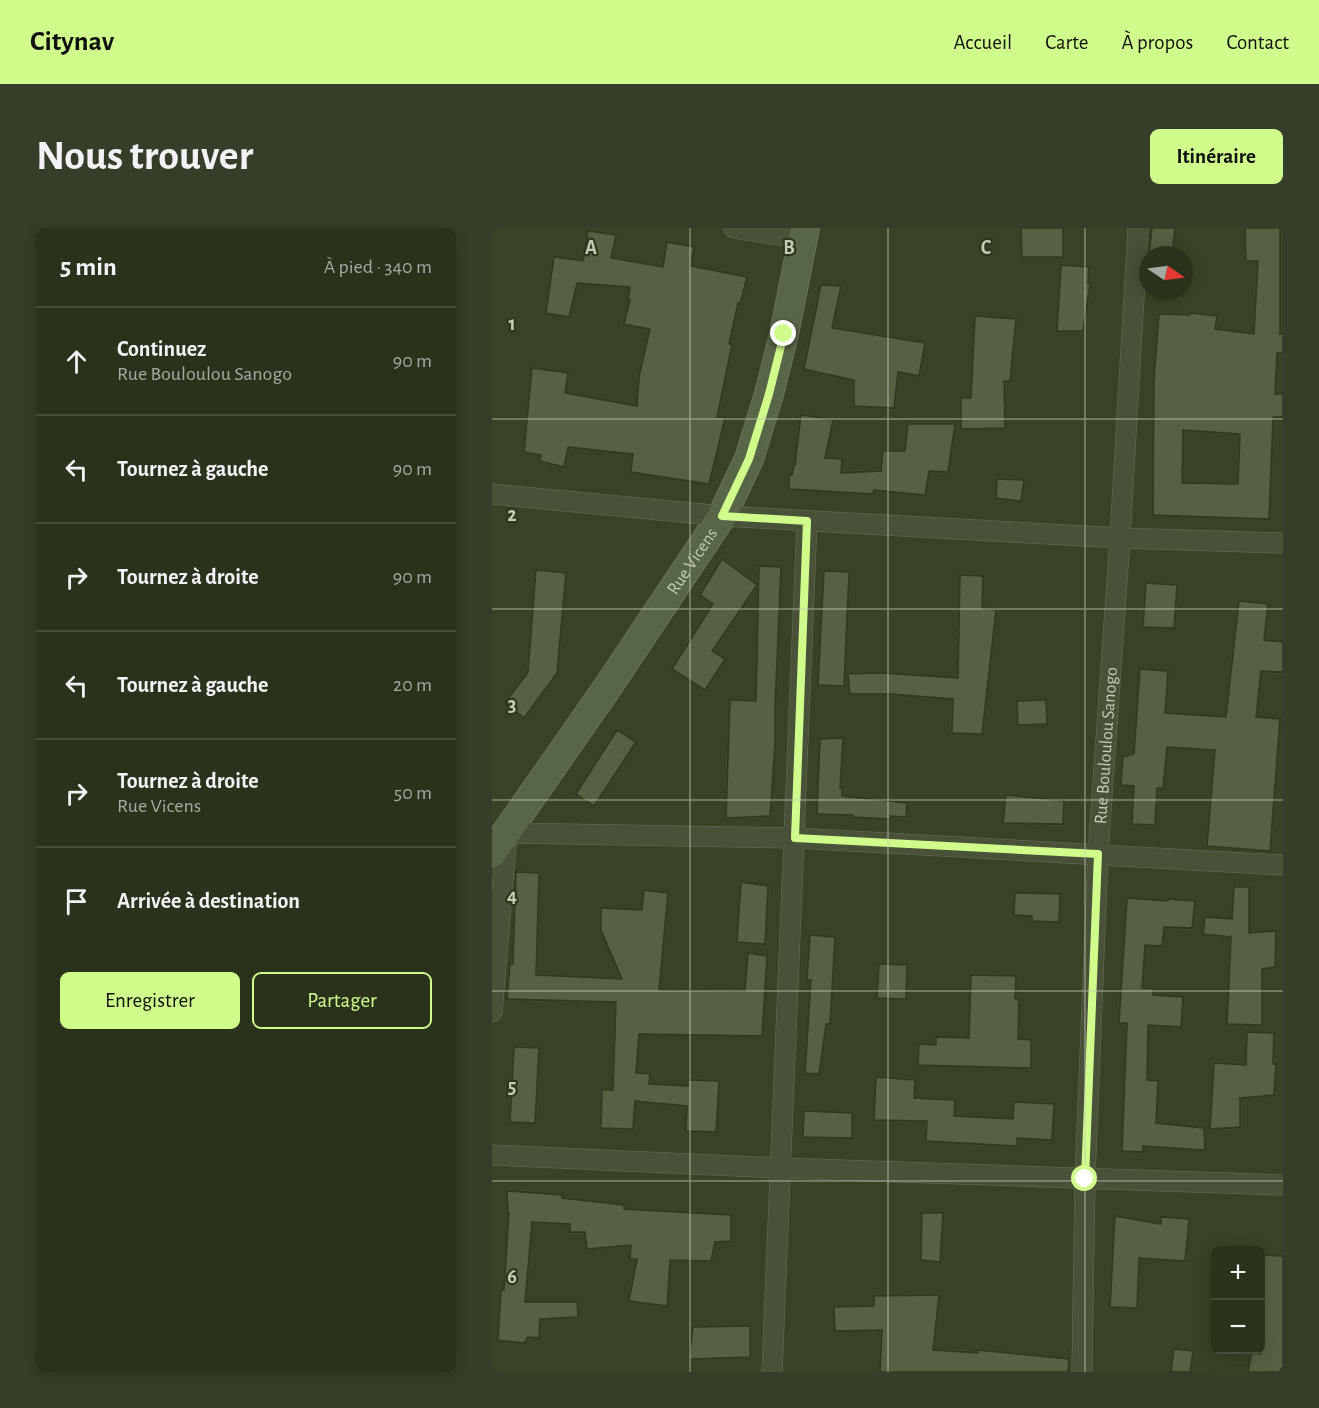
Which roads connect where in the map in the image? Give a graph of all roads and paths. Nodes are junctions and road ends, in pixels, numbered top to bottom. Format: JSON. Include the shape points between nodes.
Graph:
{"nodes":[{"id":1,"x":734,"y":228,"type":"edge"},
{"id":2,"x":1138,"y":228,"type":"edge"},
{"id":3,"x":804,"y":234,"type":"edge"},
{"id":4,"x":492,"y":494,"type":"edge"},
{"id":5,"x":722,"y":516,"type":"junction"},
{"id":6,"x":807,"y":521,"type":"junction"},
{"id":7,"x":1120,"y":538,"type":"junction"},
{"id":8,"x":1283,"y":543,"type":"edge"},
{"id":9,"x":795,"y":838,"type":"junction"},
{"id":10,"x":500,"y":843,"type":"edge"},
{"id":11,"x":1098,"y":854,"type":"junction"},
{"id":12,"x":1283,"y":865,"type":"edge"},
{"id":13,"x":492,"y":1012,"type":"edge"},
{"id":14,"x":492,"y":1155,"type":"edge"},
{"id":15,"x":782,"y":1168,"type":"junction"},
{"id":16,"x":1085,"y":1179,"type":"junction"},
{"id":17,"x":1283,"y":1185,"type":"edge"},
{"id":18,"x":772,"y":1372,"type":"edge"},
{"id":19,"x":1082,"y":1372,"type":"edge"}],
"edges":[{"from":1,"to":3,"type":"street"},
{"from":2,"to":7,"type":"street","name":"Rue Bouloulou Sanogo"},
{"from":3,"to":5,"type":"street","name":"Rue Vicens","via":[[769,394],[749,459]]},
{"from":4,"to":5,"type":"street"},
{"from":5,"to":6,"type":"street"},
{"from":5,"to":10,"type":"street","name":"Rue Vicens"},
{"from":6,"to":7,"type":"street"},
{"from":6,"to":9,"type":"street"},
{"from":7,"to":8,"type":"street"},
{"from":7,"to":11,"type":"street","name":"Rue Bouloulou Sanogo"},
{"from":9,"to":10,"type":"street"},
{"from":9,"to":11,"type":"street"},
{"from":9,"to":15,"type":"street"},
{"from":10,"to":13,"type":"street"},
{"from":11,"to":12,"type":"street"},
{"from":11,"to":16,"type":"street","name":"Rue Bouloulou Sanogo"},
{"from":14,"to":15,"type":"street"},
{"from":15,"to":16,"type":"street"},
{"from":15,"to":18,"type":"street"},
{"from":16,"to":17,"type":"street"},
{"from":16,"to":19,"type":"street","name":"Rue Bouloulou Sanogo"}]}
